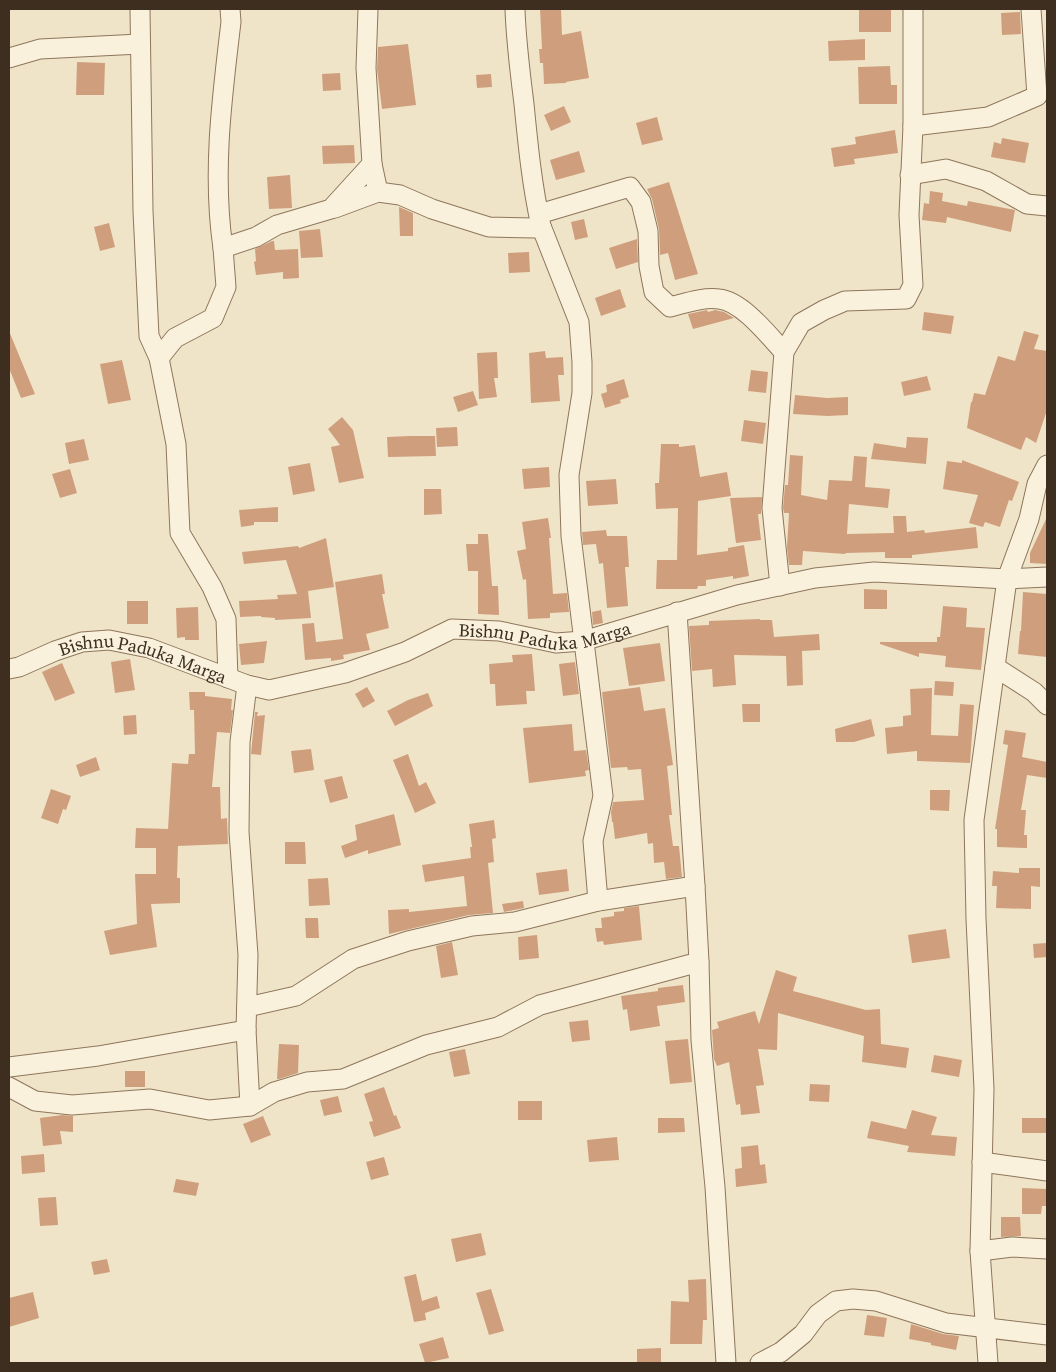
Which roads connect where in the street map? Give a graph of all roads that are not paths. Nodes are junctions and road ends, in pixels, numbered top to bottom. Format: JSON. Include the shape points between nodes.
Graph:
{"nodes":[{"id":1,"x":140,"y":9,"type":"edge"},
{"id":2,"x":230,"y":9,"type":"edge"},
{"id":3,"x":368,"y":9,"type":"edge"},
{"id":4,"x":515,"y":9,"type":"edge"},
{"id":5,"x":913,"y":9,"type":"edge"},
{"id":6,"x":1031,"y":9,"type":"edge"},
{"id":7,"x":140,"y":44,"type":"junction"},
{"id":8,"x":9,"y":58,"type":"edge"},
{"id":9,"x":913,"y":126,"type":"junction"},
{"id":10,"x":372,"y":164,"type":"junction"},
{"id":11,"x":910,"y":175,"type":"junction"},
{"id":12,"x":378,"y":192,"type":"junction"},
{"id":13,"x":1047,"y":206,"type":"edge"},
{"id":14,"x":332,"y":209,"type":"junction"},
{"id":15,"x":540,"y":220,"type":"junction"},
{"id":16,"x":223,"y":248,"type":"junction"},
{"id":17,"x":784,"y":352,"type":"junction"},
{"id":18,"x":159,"y":358,"type":"junction"},
{"id":19,"x":1047,"y":465,"type":"edge"},
{"id":20,"x":1047,"y":578,"type":"edge"},
{"id":21,"x":1007,"y":579,"type":"junction"},
{"id":22,"x":780,"y":586,"type":"junction"},
{"id":23,"x":677,"y":612,"type":"junction"},
{"id":24,"x":583,"y":641,"type":"junction"},
{"id":25,"x":995,"y":667,"type":"junction"},
{"id":26,"x":9,"y":669,"type":"edge"},
{"id":27,"x":228,"y":678,"type":"junction"},
{"id":28,"x":247,"y":685,"type":"junction"},
{"id":29,"x":1047,"y":706,"type":"edge"},
{"id":30,"x":695,"y":886,"type":"junction"},
{"id":31,"x":598,"y":901,"type":"junction"},
{"id":32,"x":698,"y":962,"type":"junction"},
{"id":33,"x":247,"y":1007,"type":"junction"},
{"id":34,"x":246,"y":1030,"type":"junction"},
{"id":35,"x":9,"y":1067,"type":"edge"},
{"id":36,"x":9,"y":1087,"type":"edge"},
{"id":37,"x":250,"y":1106,"type":"junction"},
{"id":38,"x":982,"y":1162,"type":"junction"},
{"id":39,"x":1047,"y":1171,"type":"edge"},
{"id":40,"x":1047,"y":1249,"type":"edge"},
{"id":41,"x":980,"y":1252,"type":"junction"},
{"id":42,"x":986,"y":1327,"type":"junction"},
{"id":43,"x":1047,"y":1335,"type":"edge"},
{"id":44,"x":726,"y":1363,"type":"edge"},
{"id":45,"x":760,"y":1363,"type":"edge"},
{"id":46,"x":988,"y":1363,"type":"edge"}],
"edges":[{"from":1,"to":7,"type":"street"},
{"from":2,"to":16,"type":"street","via":[[218,151]]},
{"from":3,"to":10,"type":"street","via":[[366,68]]},
{"from":4,"to":15,"type":"street","via":[[528,151]]},
{"from":5,"to":9,"type":"street"},
{"from":6,"to":9,"type":"street","via":[[1037,96],[988,117]]},
{"from":7,"to":8,"type":"street","via":[[40,49]]},
{"from":7,"to":18,"type":"street","via":[[148,336]]},
{"from":9,"to":11,"type":"street"},
{"from":10,"to":12,"type":"street"},
{"from":10,"to":14,"type":"street"},
{"from":11,"to":13,"type":"street","via":[[946,169],[986,181],[1027,204]]},
{"from":11,"to":17,"type":"street","via":[[913,285],[906,299],[845,302],[824,310],[801,323]]},
{"from":12,"to":14,"type":"street"},
{"from":12,"to":15,"type":"street","via":[[400,195],[489,227],[536,228]]},
{"from":14,"to":16,"type":"street","via":[[277,225],[256,237]]},
{"from":15,"to":17,"type":"street","via":[[630,187],[641,202],[648,232],[654,292],[670,307],[708,299],[722,299],[739,306]]},
{"from":15,"to":24,"type":"street","via":[[579,322],[582,393],[569,475],[571,536]]},
{"from":16,"to":18,"type":"street","via":[[226,287],[213,318],[175,338]]},
{"from":17,"to":22,"type":"street","via":[[772,508]]},
{"from":18,"to":27,"type":"street","via":[[176,444],[180,532],[212,587],[226,619]]},
{"from":19,"to":21,"type":"street","via":[[1037,484],[1029,519]]},
{"from":20,"to":21,"type":"street","name":"Bishnu Paduka Marga"},
{"from":21,"to":22,"type":"street","name":"Bishnu Paduka Marga","via":[[874,572],[815,578]]},
{"from":21,"to":25,"type":"street"},
{"from":22,"to":23,"type":"street","name":"Bishnu Paduka Marga"},
{"from":23,"to":24,"type":"street","name":"Bishnu Paduka Marga"},
{"from":23,"to":30,"type":"street"},
{"from":24,"to":28,"type":"street","name":"Bishnu Paduka Marga","via":[[556,643],[499,631],[452,629],[405,652],[345,673],[270,690]]},
{"from":24,"to":31,"type":"street","via":[[603,796],[593,841]]},
{"from":25,"to":29,"type":"street","via":[[1034,692]]},
{"from":25,"to":38,"type":"street","via":[[974,820],[984,1089]]},
{"from":26,"to":27,"type":"street","name":"Bishnu Paduka Marga","via":[[82,642],[110,640],[150,648]]},
{"from":27,"to":28,"type":"street","name":"Bishnu Paduka Marga"},
{"from":28,"to":33,"type":"street","via":[[240,742],[239,832],[248,955]]},
{"from":30,"to":31,"type":"street"},
{"from":30,"to":32,"type":"street"},
{"from":31,"to":33,"type":"street","via":[[515,922],[472,926],[408,941],[353,959],[296,996]]},
{"from":32,"to":37,"type":"street","via":[[540,1005],[498,1027],[426,1045],[343,1079],[307,1082],[274,1092]]},
{"from":32,"to":44,"type":"street"},
{"from":33,"to":34,"type":"street"},
{"from":34,"to":35,"type":"street","via":[[98,1056]]},
{"from":34,"to":37,"type":"street"},
{"from":36,"to":37,"type":"street","via":[[35,1101],[72,1105],[150,1099],[209,1110]]},
{"from":38,"to":39,"type":"street"},
{"from":38,"to":41,"type":"street"},
{"from":40,"to":41,"type":"street","via":[[1012,1247]]},
{"from":41,"to":42,"type":"street"},
{"from":42,"to":43,"type":"street"},
{"from":42,"to":45,"type":"street","via":[[946,1323],[876,1301],[836,1301],[818,1314],[803,1334],[781,1352]]},
{"from":42,"to":46,"type":"street"}]}
